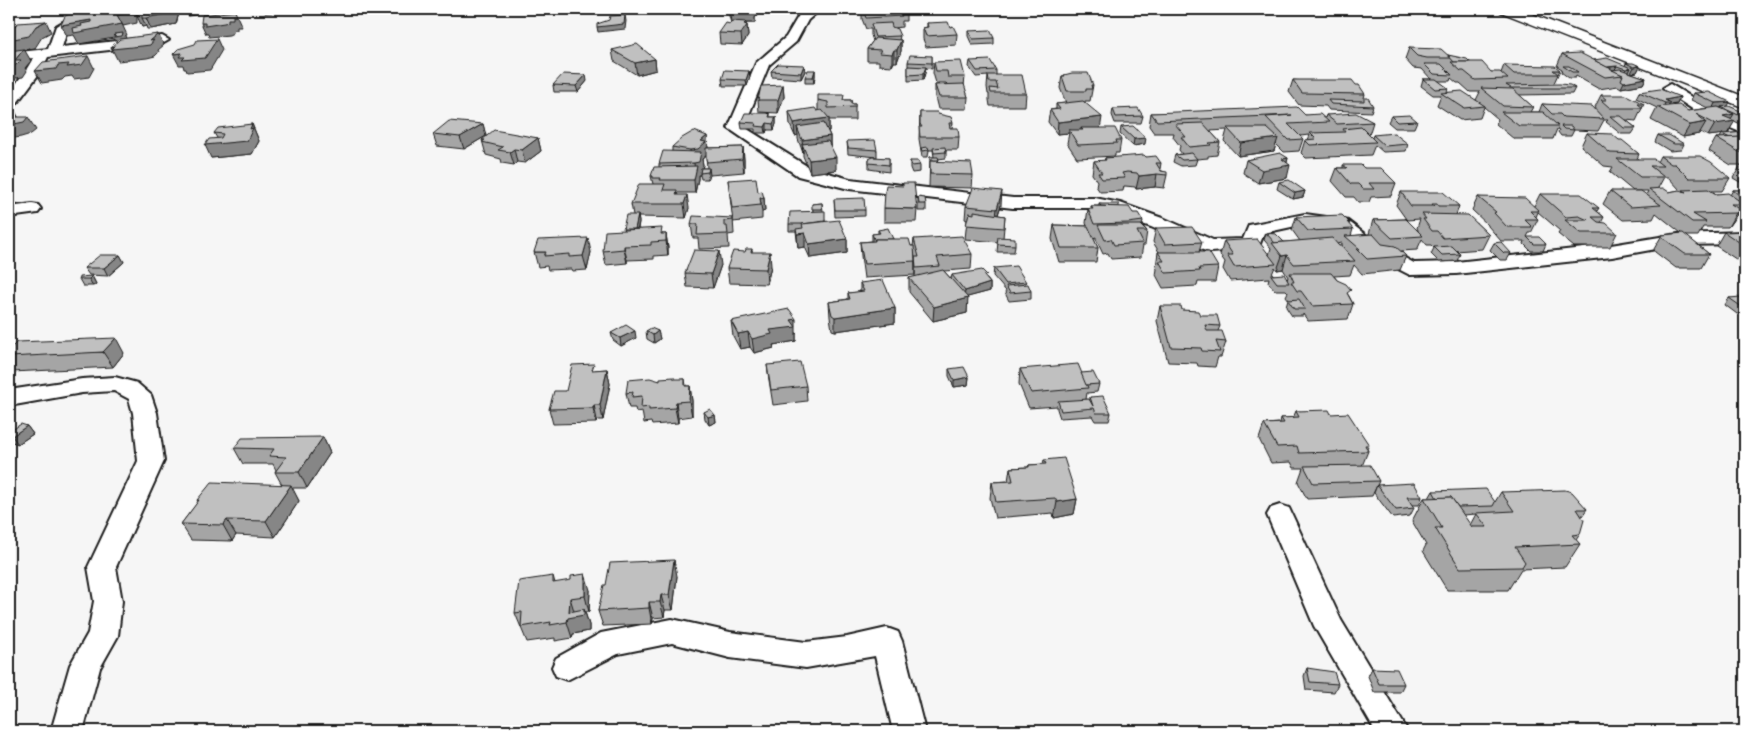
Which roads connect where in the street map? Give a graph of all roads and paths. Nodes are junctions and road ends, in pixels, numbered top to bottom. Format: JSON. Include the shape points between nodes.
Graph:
{"nodes":[{"id":1,"x":93,"y":9,"type":"edge"},
{"id":2,"x":815,"y":9,"type":"edge"},
{"id":3,"x":1506,"y":9,"type":"edge"},
{"id":4,"x":162,"y":40,"type":"dead end"},
{"id":5,"x":48,"y":53,"type":"junction"},
{"id":6,"x":9,"y":58,"type":"edge"},
{"id":7,"x":1670,"y":88,"type":"dead end"},
{"id":8,"x":1745,"y":103,"type":"edge"},
{"id":9,"x":9,"y":104,"type":"edge"},
{"id":10,"x":1745,"y":129,"type":"edge"},
{"id":11,"x":32,"y":209,"type":"dead end"},
{"id":12,"x":9,"y":212,"type":"edge"},
{"id":13,"x":1745,"y":238,"type":"edge"},
{"id":14,"x":9,"y":398,"type":"edge"},
{"id":15,"x":1280,"y":515,"type":"dead end"},
{"id":16,"x":567,"y":667,"type":"dead end"},
{"id":17,"x":67,"y":731,"type":"edge"},
{"id":18,"x":909,"y":731,"type":"edge"},
{"id":19,"x":1392,"y":731,"type":"edge"}],
"edges":[{"from":1,"to":5,"type":"street","via":[[61,29]]},
{"from":2,"to":13,"type":"street","via":[[803,18],[791,39],[763,63],[736,128],[804,172],[849,184],[1013,203],[1094,203],[1114,207],[1210,246],[1251,246],[1256,228],[1305,219],[1341,225],[1368,246],[1410,270],[1612,251],[1630,245],[1682,240]]},
{"from":3,"to":8,"type":"main road"},
{"from":4,"to":5,"type":"street"},
{"from":5,"to":6,"type":"street"},
{"from":5,"to":9,"type":"street"},
{"from":7,"to":10,"type":"street","via":[[1711,115]]},
{"from":11,"to":12,"type":"street"},
{"from":14,"to":17,"type":"street","via":[[114,384],[129,388],[139,396],[145,413],[151,461],[102,567],[108,602],[103,636],[85,665]]},
{"from":15,"to":19,"type":"street","via":[[1329,626]]},
{"from":16,"to":18,"type":"street","via":[[612,642],[672,631],[730,645],[806,655],[887,641]]}]}
